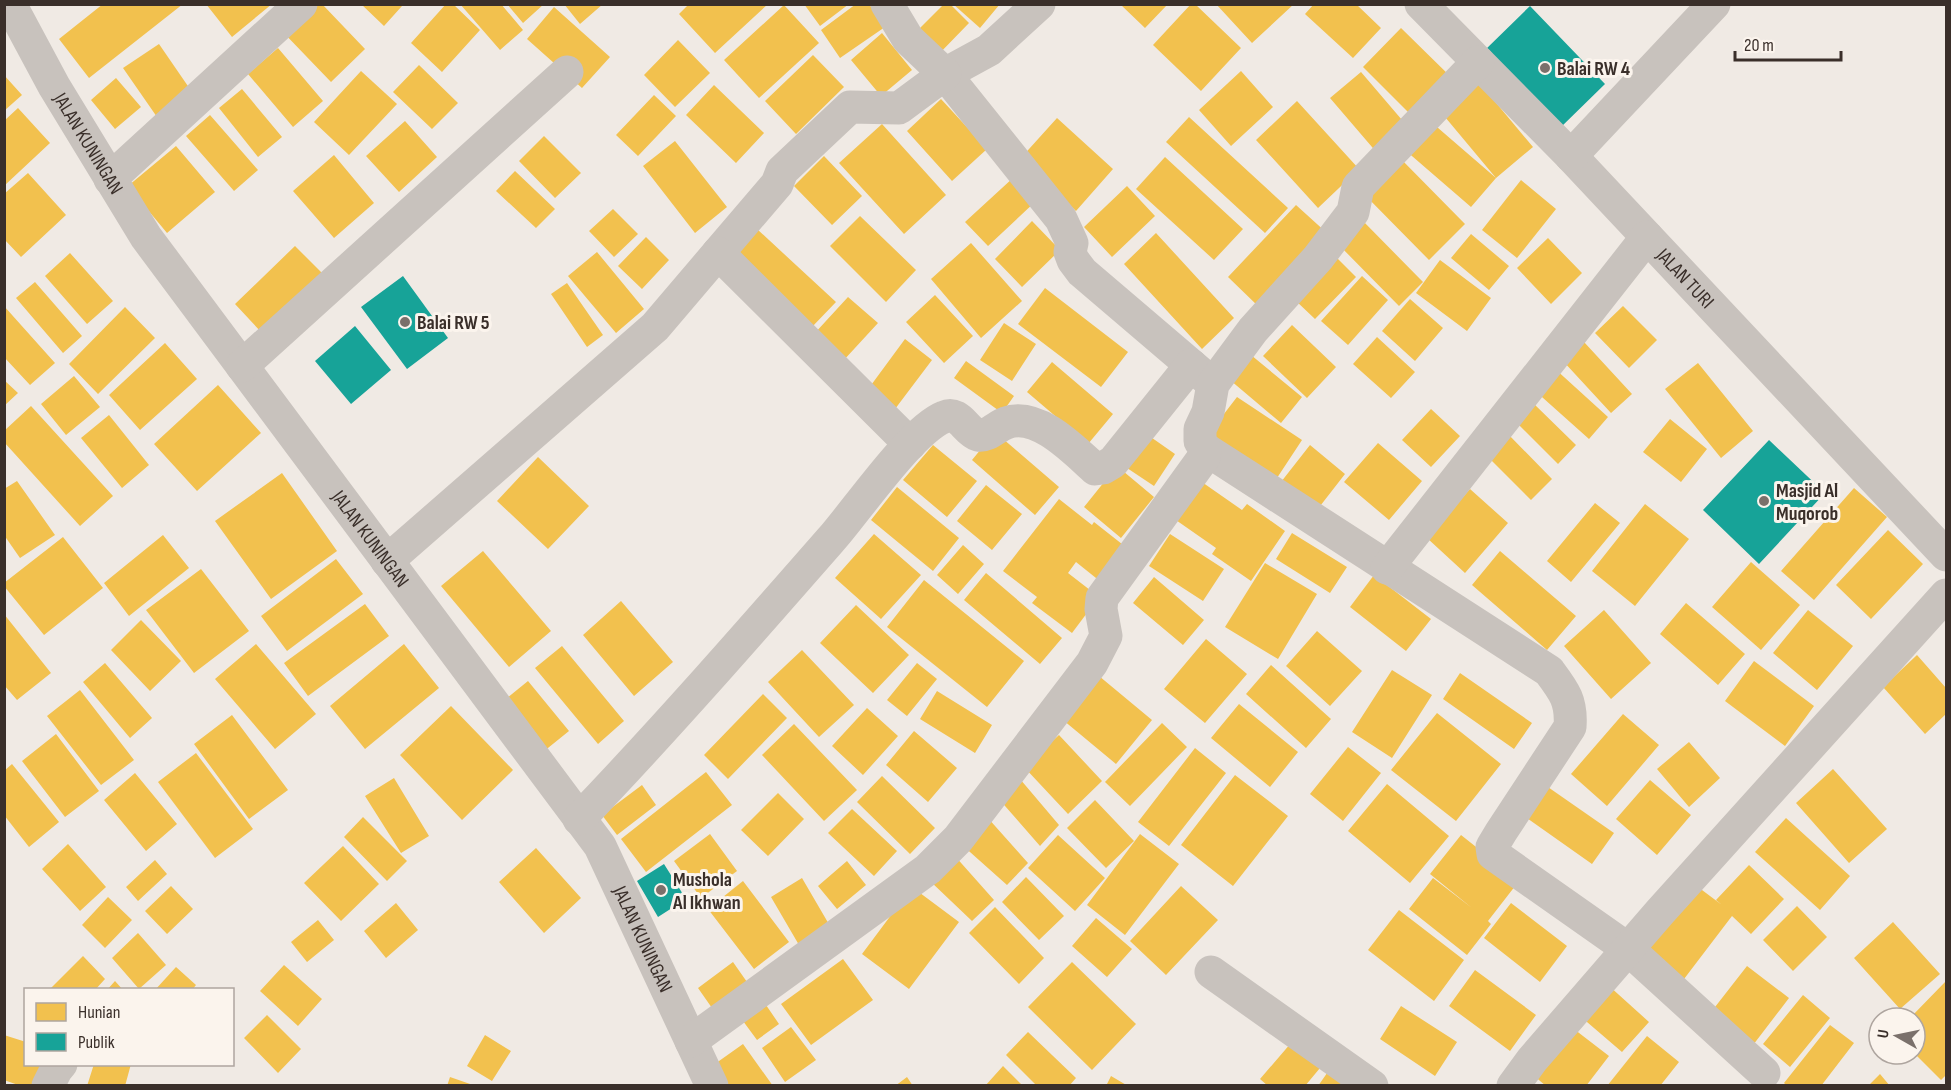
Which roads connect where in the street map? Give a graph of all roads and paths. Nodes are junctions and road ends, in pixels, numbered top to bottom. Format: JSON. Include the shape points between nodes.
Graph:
{"nodes":[{"id":1,"x":10,"y":4,"type":"edge"},
{"id":2,"x":301,"y":4,"type":"edge"},
{"id":3,"x":887,"y":4,"type":"edge"},
{"id":4,"x":1039,"y":4,"type":"edge"},
{"id":5,"x":1421,"y":4,"type":"edge"},
{"id":6,"x":1714,"y":4,"type":"edge"},
{"id":7,"x":1478,"y":62,"type":"junction"},
{"id":8,"x":567,"y":72,"type":"dead end"},
{"id":9,"x":945,"y":74,"type":"junction"},
{"id":10,"x":1571,"y":156,"type":"junction"},
{"id":11,"x":110,"y":179,"type":"junction"},
{"id":12,"x":1647,"y":237,"type":"junction"},
{"id":13,"x":718,"y":253,"type":"junction"},
{"id":14,"x":242,"y":366,"type":"junction"},
{"id":15,"x":1202,"y":375,"type":"junction"},
{"id":16,"x":910,"y":444,"type":"junction"},
{"id":17,"x":1205,"y":449,"type":"junction"},
{"id":18,"x":1947,"y":555,"type":"edge"},
{"id":19,"x":387,"y":561,"type":"junction"},
{"id":20,"x":1388,"y":568,"type":"junction"},
{"id":21,"x":1947,"y":595,"type":"edge"},
{"id":22,"x":579,"y":819,"type":"junction"},
{"id":23,"x":1628,"y":949,"type":"junction"},
{"id":24,"x":1211,"y":972,"type":"dead end"},
{"id":25,"x":691,"y":1041,"type":"junction"},
{"id":26,"x":61,"y":1066,"type":"edge"},
{"id":27,"x":1764,"y":1073,"type":"dead end"},
{"id":28,"x":48,"y":1086,"type":"edge"},
{"id":29,"x":712,"y":1086,"type":"edge"},
{"id":30,"x":1372,"y":1086,"type":"edge"},
{"id":31,"x":1513,"y":1086,"type":"edge"}],
"edges":[{"from":1,"to":11,"type":"street","name":"JALAN KUNINGAN"},
{"from":2,"to":11,"type":"street"},
{"from":3,"to":9,"type":"street","via":[[908,39]]},
{"from":4,"to":9,"type":"street","via":[[989,50]]},
{"from":5,"to":7,"type":"street","name":"JALAN TURI"},
{"from":6,"to":10,"type":"street"},
{"from":7,"to":10,"type":"street","name":"JALAN TURI"},
{"from":7,"to":15,"type":"street","via":[[1358,187],[1353,212],[1318,258],[1253,330]]},
{"from":8,"to":14,"type":"street"},
{"from":9,"to":13,"type":"street","via":[[899,108],[850,107],[782,171],[777,184]]},
{"from":9,"to":15,"type":"street","via":[[1061,219],[1072,243],[1072,260],[1082,272]]},
{"from":10,"to":12,"type":"street","name":"JALAN TURI"},
{"from":11,"to":14,"type":"street","name":"JALAN KUNINGAN","via":[[146,237]]},
{"from":12,"to":18,"type":"street","name":"JALAN TURI"},
{"from":12,"to":20,"type":"street"},
{"from":13,"to":16,"type":"street"},
{"from":13,"to":19,"type":"street","via":[[655,327]]},
{"from":14,"to":19,"type":"street","name":"JALAN KUNINGAN"},
{"from":15,"to":16,"type":"street","via":[[1103,468],[1095,469],[1059,437],[1036,424],[1016,420],[977,435],[954,416],[946,415]]},
{"from":15,"to":17,"type":"street","via":[[1208,412],[1200,429],[1200,441]]},
{"from":16,"to":22,"type":"street","via":[[674,718]]},
{"from":17,"to":20,"type":"street"},
{"from":17,"to":25,"type":"street","via":[[1204,457],[1102,598],[1106,636],[1092,663],[958,839],[928,869]]},
{"from":19,"to":22,"type":"street","name":"JALAN KUNINGAN"},
{"from":20,"to":23,"type":"street","via":[[1549,671],[1567,696],[1570,727],[1501,832],[1493,854]]},
{"from":21,"to":23,"type":"street"},
{"from":22,"to":25,"type":"street","name":"JALAN KUNINGAN","via":[[600,846]]},
{"from":23,"to":27,"type":"street"},
{"from":23,"to":31,"type":"street"},
{"from":24,"to":30,"type":"street"},
{"from":25,"to":29,"type":"street","name":"JALAN KUNINGAN"},
{"from":26,"to":28,"type":"street"}]}
